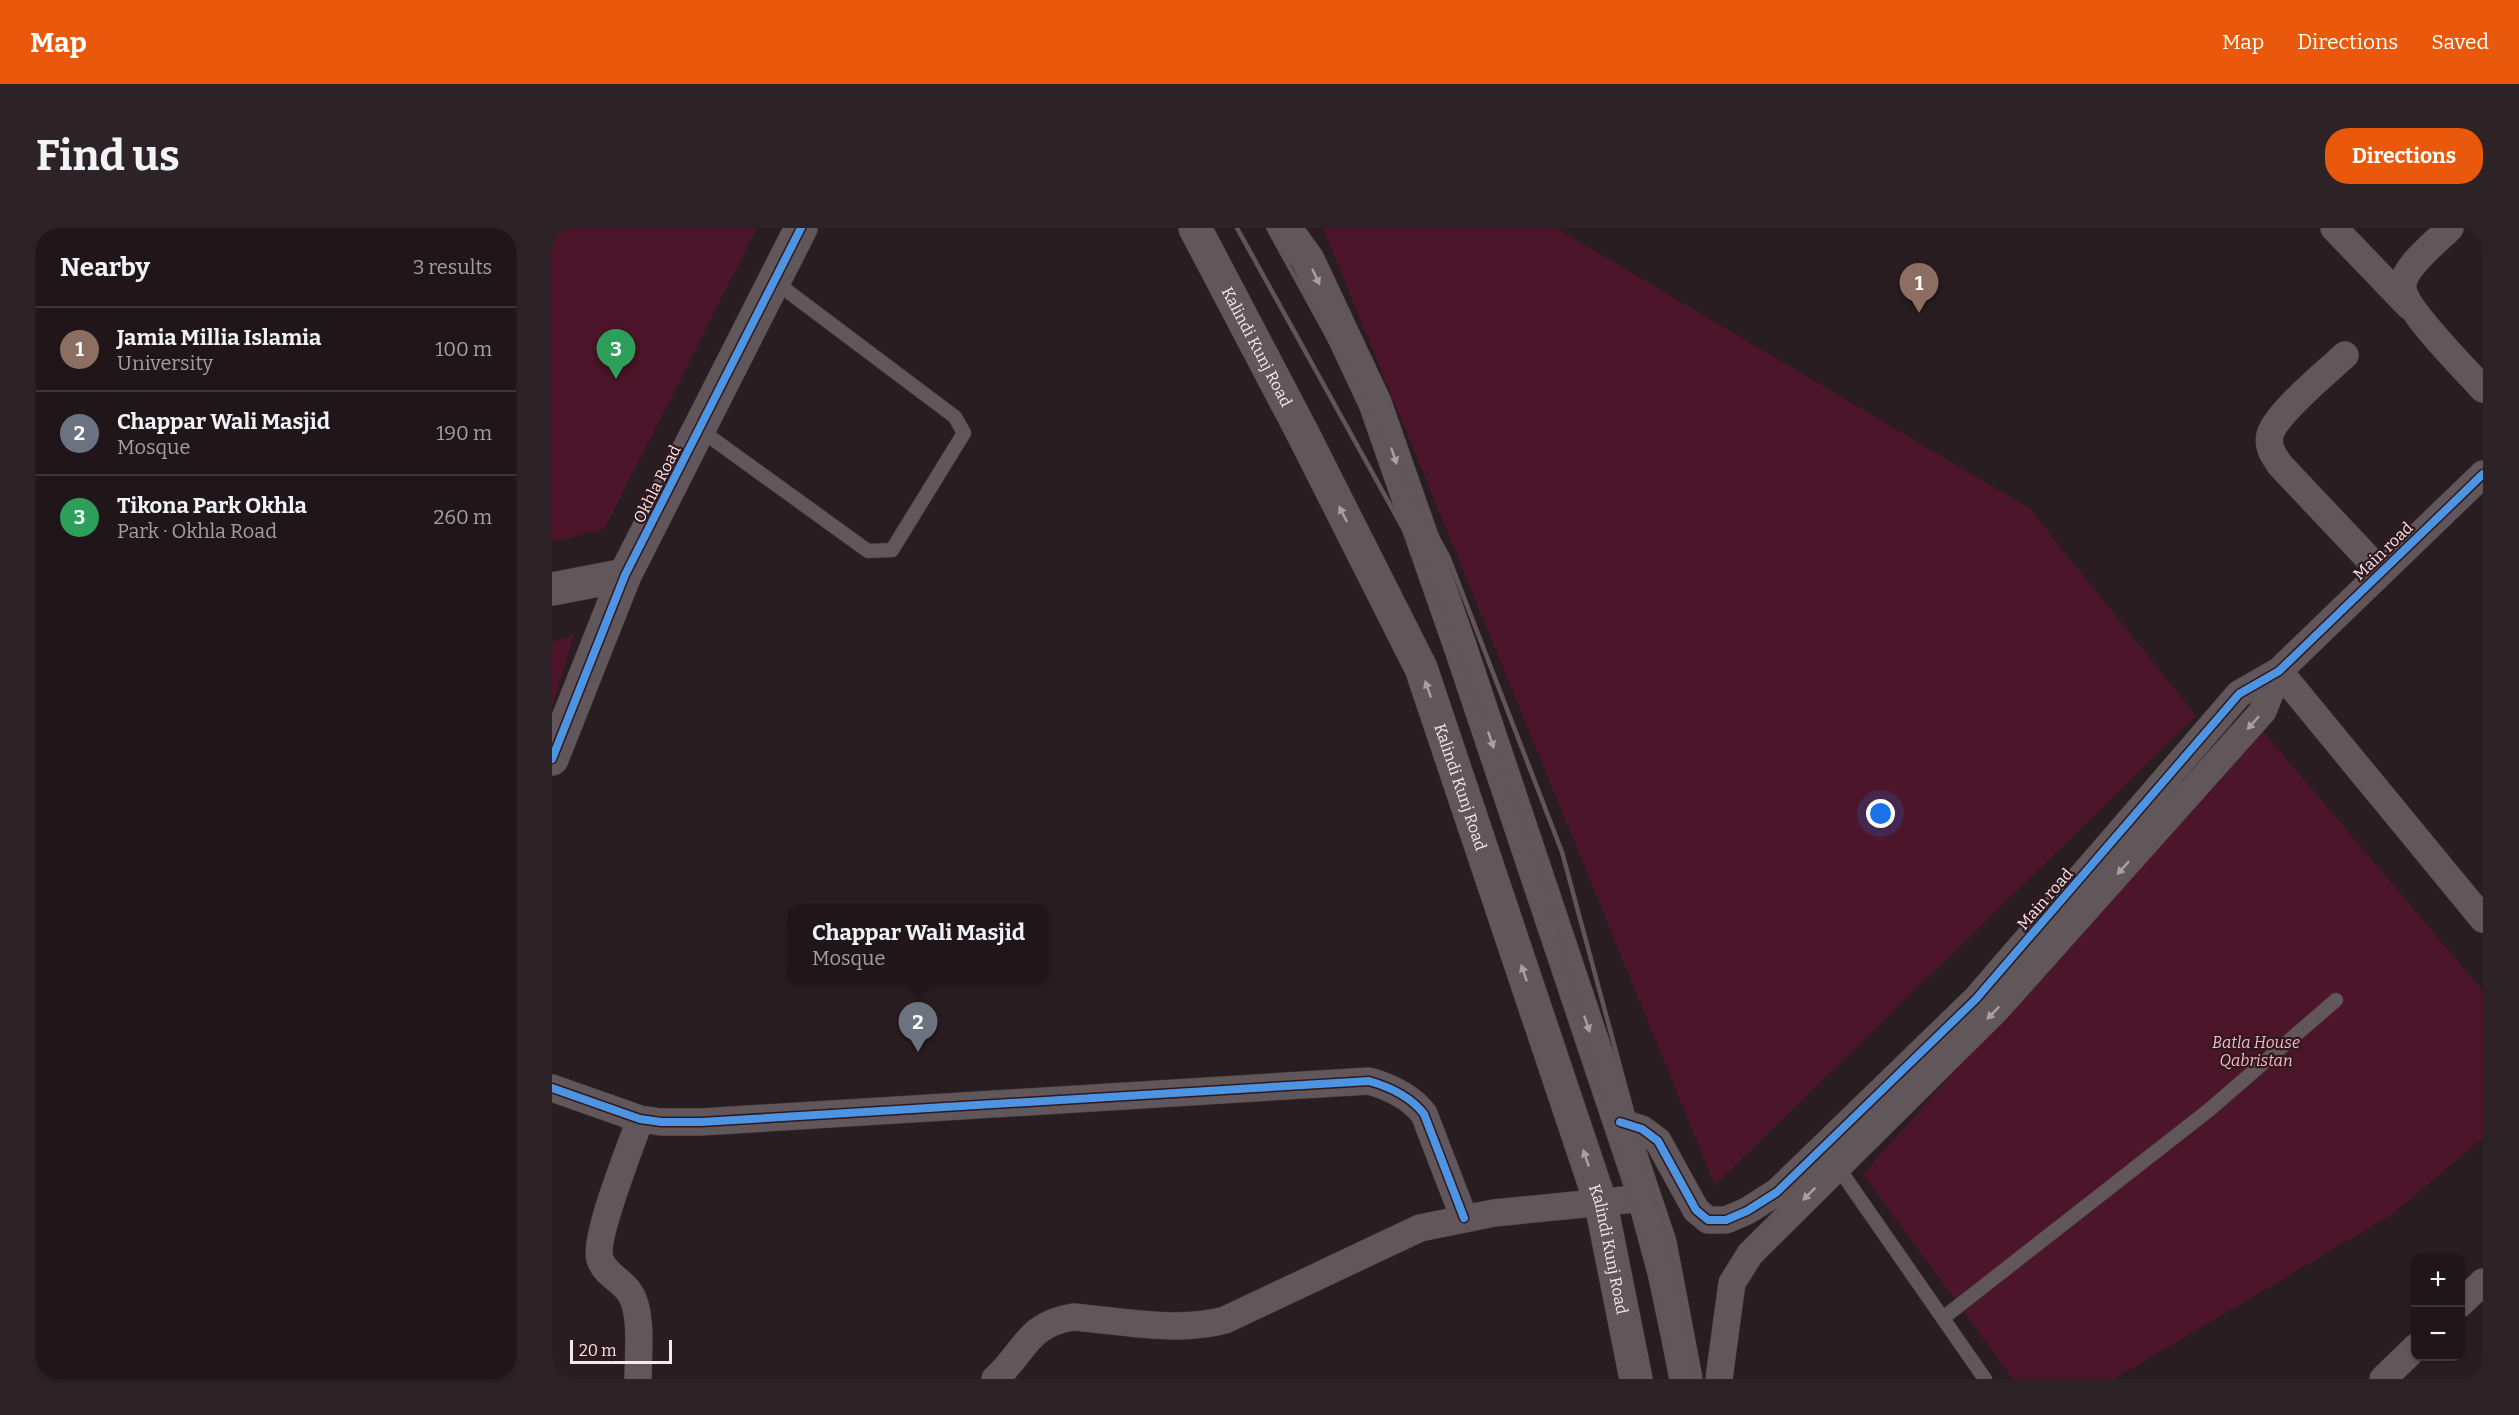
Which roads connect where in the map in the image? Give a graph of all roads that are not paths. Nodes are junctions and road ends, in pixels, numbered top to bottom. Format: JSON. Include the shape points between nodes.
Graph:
{"nodes":[{"id":1,"x":801,"y":228,"type":"edge"},
{"id":2,"x":1195,"y":228,"type":"edge"},
{"id":3,"x":1285,"y":228,"type":"edge"},
{"id":4,"x":2334,"y":228,"type":"edge"},
{"id":5,"x":2450,"y":228,"type":"edge"},
{"id":6,"x":774,"y":281,"type":"junction"},
{"id":7,"x":2414,"y":311,"type":"junction"},
{"id":8,"x":2345,"y":356,"type":"dead end"},
{"id":9,"x":2483,"y":389,"type":"edge"},
{"id":10,"x":699,"y":429,"type":"junction"},
{"id":11,"x":2483,"y":474,"type":"edge"},
{"id":12,"x":2381,"y":572,"type":"junction"},
{"id":13,"x":625,"y":575,"type":"junction"},
{"id":14,"x":552,"y":589,"type":"edge"},
{"id":15,"x":2279,"y":671,"type":"junction"},
{"id":16,"x":552,"y":759,"type":"edge"},
{"id":17,"x":2483,"y":919,"type":"edge"},
{"id":18,"x":2336,"y":1000,"type":"dead end"},
{"id":19,"x":552,"y":1088,"type":"edge"},
{"id":20,"x":640,"y":1119,"type":"junction"},
{"id":21,"x":1620,"y":1122,"type":"junction"},
{"id":22,"x":1838,"y":1166,"type":"junction"},
{"id":23,"x":1645,"y":1198,"type":"junction"},
{"id":24,"x":1601,"y":1204,"type":"junction"},
{"id":25,"x":1464,"y":1218,"type":"junction"},
{"id":26,"x":2483,"y":1282,"type":"edge"},
{"id":27,"x":2465,"y":1299,"type":"edge"},
{"id":28,"x":1943,"y":1318,"type":"junction"},
{"id":29,"x":2411,"y":1351,"type":"edge"},
{"id":30,"x":638,"y":1379,"type":"edge"},
{"id":31,"x":995,"y":1379,"type":"edge"},
{"id":32,"x":1636,"y":1379,"type":"edge"},
{"id":33,"x":1686,"y":1379,"type":"edge"},
{"id":34,"x":1719,"y":1379,"type":"edge"},
{"id":35,"x":1984,"y":1379,"type":"edge"},
{"id":36,"x":2383,"y":1379,"type":"edge"}],
"edges":[{"from":1,"to":6,"type":"main road","name":"Okhla Road"},
{"from":24,"to":2,"type":"main road","name":"Kalindi Kunj Road","one_way":true,"via":[[1421,668]]},
{"from":3,"to":21,"type":"main road","one_way":true,"via":[[1308,260],[1375,403]]},
{"from":4,"to":7,"type":"street"},
{"from":5,"to":7,"type":"street","via":[[2410,268],[2403,283]]},
{"from":6,"to":10,"type":"main road","name":"Okhla Road"},
{"from":6,"to":10,"type":"lane","via":[[955,417],[964,434],[892,550],[868,551]]},
{"from":7,"to":9,"type":"street"},
{"from":8,"to":12,"type":"street","via":[[2279,418],[2270,436],[2270,448],[2280,465]]},
{"from":10,"to":13,"type":"main road","name":"Okhla Road"},
{"from":11,"to":12,"type":"street","name":"Main road"},
{"from":12,"to":15,"type":"street","name":"Main road"},
{"from":13,"to":14,"type":"main road"},
{"from":13,"to":16,"type":"main road","name":"Okhla Road"},
{"from":15,"to":17,"type":"street"},
{"from":15,"to":21,"type":"street","name":"Main road","via":[[2239,694],[1976,999],[1777,1192],[1726,1220],[1708,1220],[1696,1210],[1658,1141],[1642,1129]]},
{"from":15,"to":22,"type":"street","one_way":true,"via":[[2263,711],[2247,729],[1996,1010]]},
{"from":18,"to":28,"type":"lane","via":[[2209,1110]]},
{"from":19,"to":20,"type":"street"},
{"from":20,"to":25,"type":"street","via":[[701,1122],[1369,1082],[1390,1088],[1416,1103],[1424,1114]]},
{"from":20,"to":30,"type":"street","via":[[604,1225],[599,1253],[607,1271],[623,1284],[634,1302],[638,1315]]},
{"from":21,"to":23,"type":"main road"},
{"from":22,"to":28,"type":"lane"},
{"from":22,"to":34,"type":"street","one_way":true,"via":[[1750,1254],[1732,1283]]},
{"from":23,"to":24,"type":"street"},
{"from":23,"to":33,"type":"main road","via":[[1660,1243]]},
{"from":24,"to":25,"type":"street"},
{"from":24,"to":32,"type":"main road","name":"Kalindi Kunj Road"},
{"from":25,"to":31,"type":"street","via":[[1420,1228],[1208,1325],[1073,1317],[1057,1320],[1031,1336]]},
{"from":26,"to":27,"type":"street"},
{"from":28,"to":35,"type":"lane"},
{"from":29,"to":36,"type":"street"}]}
